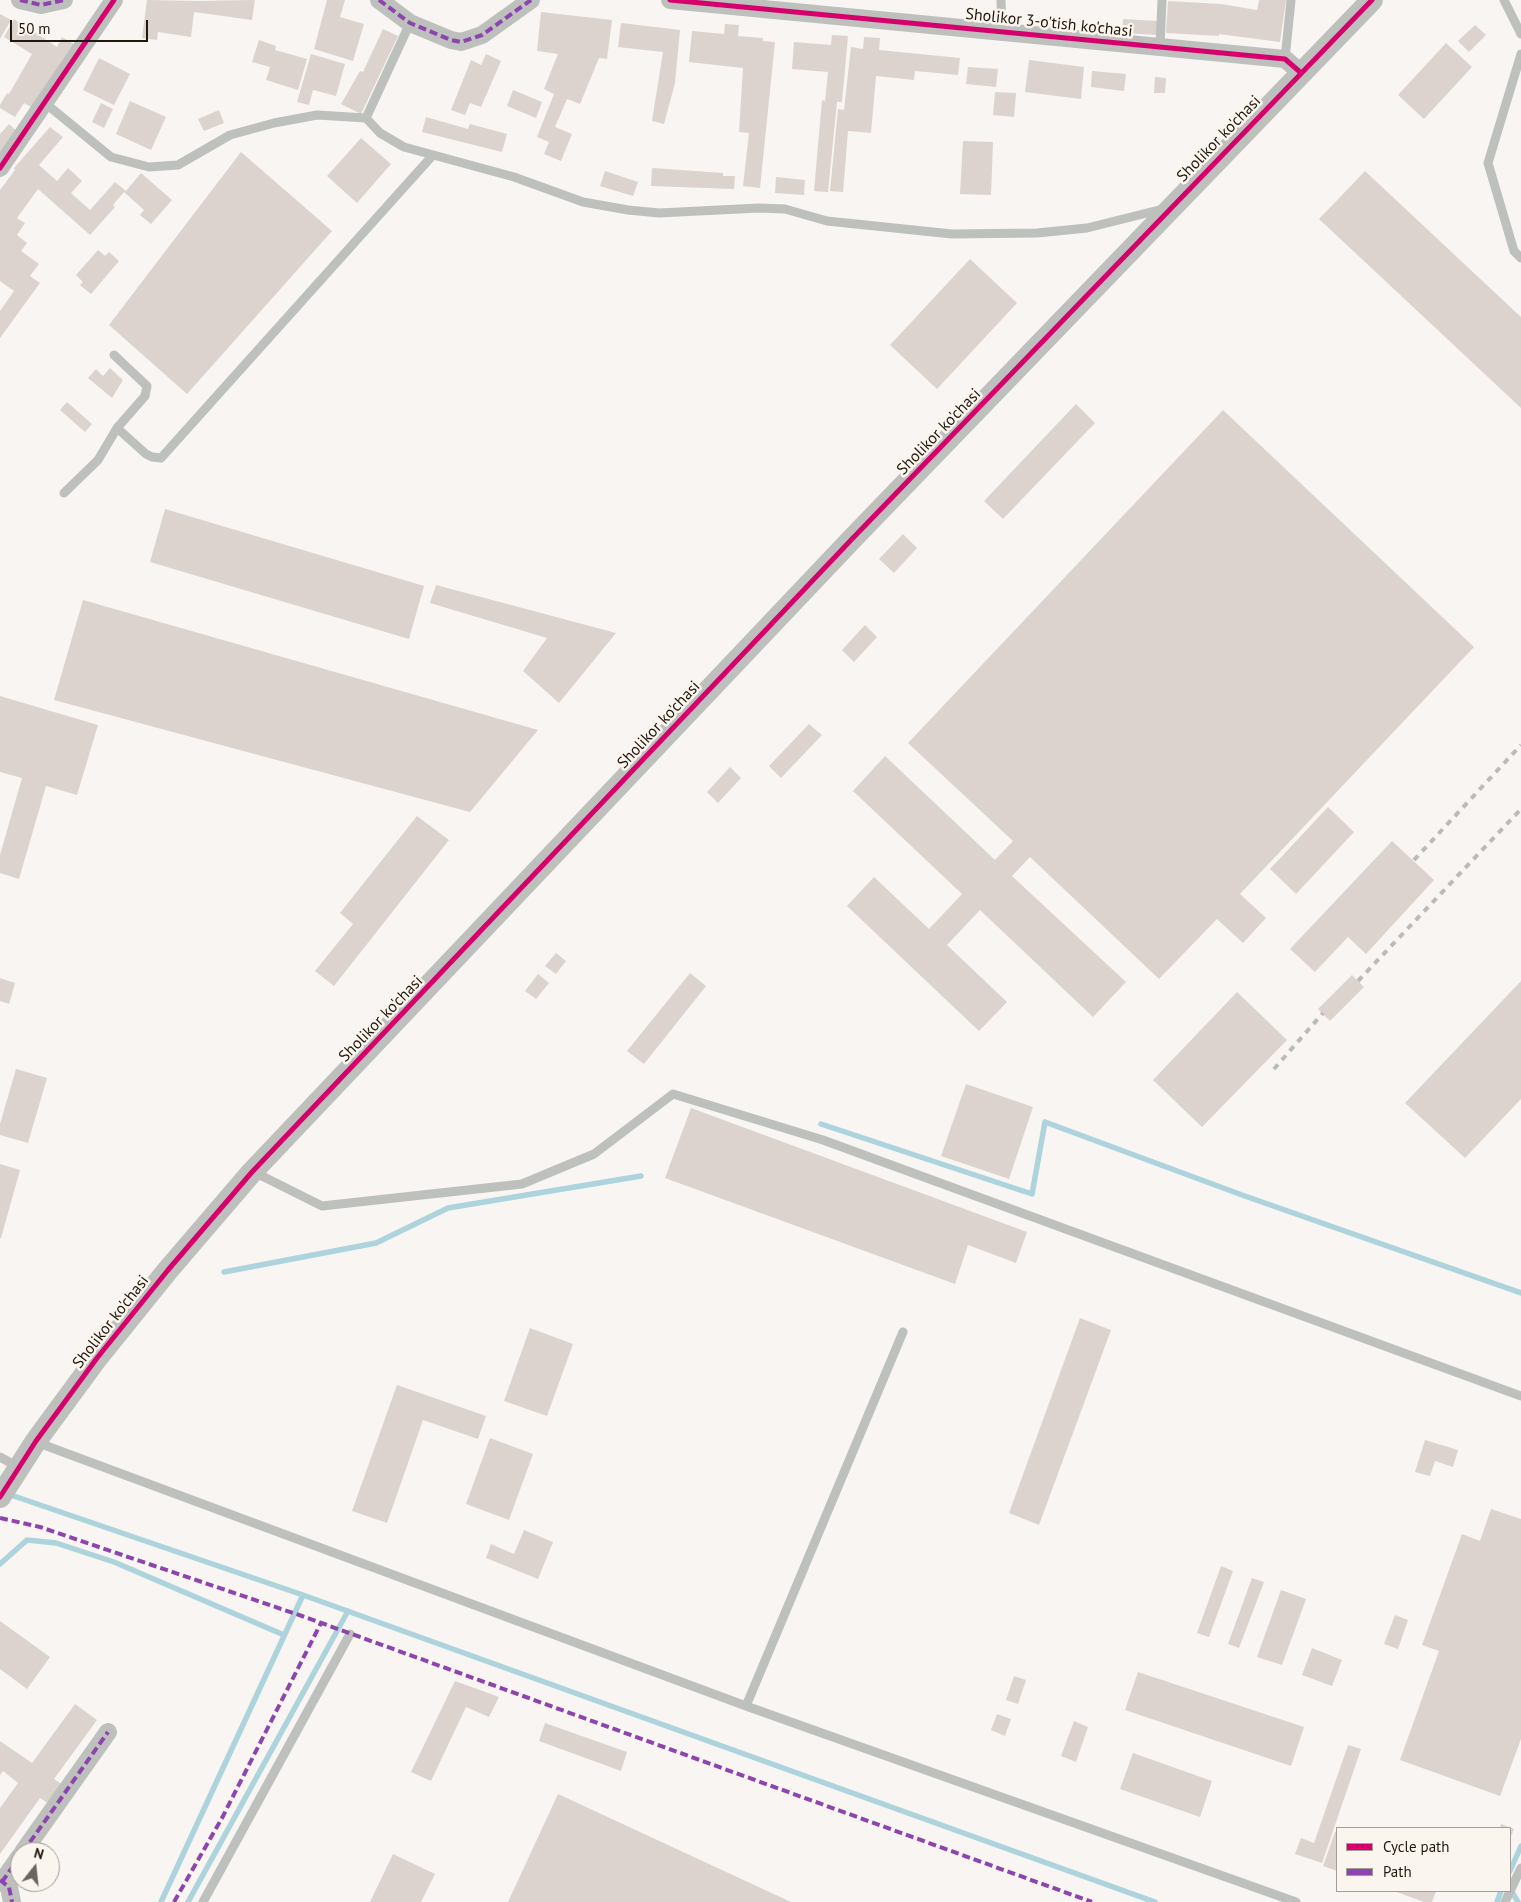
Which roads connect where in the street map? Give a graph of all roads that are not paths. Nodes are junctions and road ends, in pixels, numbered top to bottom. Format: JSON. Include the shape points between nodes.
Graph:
{"nodes":[{"id":1,"x":20,"y":0,"type":"edge"},
{"id":2,"x":64,"y":0,"type":"edge"},
{"id":3,"x":114,"y":0,"type":"edge"},
{"id":4,"x":380,"y":0,"type":"edge"},
{"id":5,"x":531,"y":0,"type":"edge"},
{"id":6,"x":670,"y":0,"type":"edge"},
{"id":7,"x":1001,"y":0,"type":"edge"},
{"id":8,"x":1162,"y":0,"type":"edge"},
{"id":9,"x":1291,"y":0,"type":"edge"},
{"id":10,"x":1372,"y":0,"type":"edge"},
{"id":11,"x":1504,"y":0,"type":"edge"},
{"id":12,"x":410,"y":23,"type":"junction"},
{"id":13,"x":1002,"y":31,"type":"junction"},
{"id":14,"x":1521,"y":34,"type":"edge"},
{"id":15,"x":1160,"y":46,"type":"junction"},
{"id":16,"x":1521,"y":54,"type":"edge"},
{"id":17,"x":1293,"y":66,"type":"junction"},
{"id":18,"x":45,"y":103,"type":"junction"},
{"id":19,"x":366,"y":118,"type":"junction"},
{"id":20,"x":433,"y":155,"type":"junction"},
{"id":21,"x":0,"y":168,"type":"edge"},
{"id":22,"x":1173,"y":206,"type":"junction"},
{"id":23,"x":1521,"y":258,"type":"edge"},
{"id":24,"x":114,"y":355,"type":"dead end"},
{"id":25,"x":116,"y":428,"type":"junction"},
{"id":26,"x":64,"y":493,"type":"dead end"},
{"id":27,"x":252,"y":1172,"type":"junction"},
{"id":28,"x":903,"y":1332,"type":"dead end"},
{"id":29,"x":1521,"y":1396,"type":"edge"},
{"id":30,"x":36,"y":1442,"type":"junction"},
{"id":31,"x":6,"y":1477,"type":"edge"},
{"id":32,"x":350,"y":1634,"type":"dead end"},
{"id":33,"x":746,"y":1706,"type":"junction"},
{"id":34,"x":108,"y":1732,"type":"dead end"},
{"id":35,"x":30,"y":1842,"type":"edge"},
{"id":36,"x":1521,"y":1868,"type":"edge"},
{"id":37,"x":10,"y":1869,"type":"edge"},
{"id":38,"x":1,"y":1881,"type":"edge"},
{"id":39,"x":1511,"y":1889,"type":"edge"},
{"id":40,"x":12,"y":1902,"type":"edge"},
{"id":41,"x":203,"y":1902,"type":"edge"},
{"id":42,"x":1296,"y":1902,"type":"edge"}],
"edges":[{"from":1,"to":2,"type":"street","via":[[41,5]]},
{"from":3,"to":18,"type":"street"},
{"from":4,"to":12,"type":"street"},
{"from":5,"to":12,"type":"street","via":[[482,35],[461,42]]},
{"from":6,"to":13,"type":"street","name":"Sholikor 3-o'tish ko'chasi"},
{"from":7,"to":13,"type":"lane"},
{"from":8,"to":15,"type":"lane"},
{"from":9,"to":17,"type":"lane"},
{"from":10,"to":17,"type":"street","name":"Sholikor ko'chasi"},
{"from":11,"to":14,"type":"lane"},
{"from":12,"to":19,"type":"lane"},
{"from":13,"to":15,"type":"street","name":"Sholikor 3-o'tish ko'chasi"},
{"from":15,"to":17,"type":"street","name":"Sholikor 3-o'tish ko'chasi"},
{"from":16,"to":23,"type":"lane","via":[[1488,164],[1514,251]]},
{"from":17,"to":22,"type":"street","name":"Sholikor ko'chasi"},
{"from":18,"to":19,"type":"lane","via":[[111,157],[149,168],[178,164],[230,135],[274,123],[317,115]]},
{"from":18,"to":21,"type":"street"},
{"from":19,"to":20,"type":"lane","via":[[380,133],[404,147]]},
{"from":20,"to":22,"type":"lane","via":[[514,177],[582,202],[628,210],[659,213],[785,209],[827,221],[952,234],[1037,233],[1087,228]]},
{"from":20,"to":25,"type":"lane","via":[[167,454],[161,458],[152,457]]},
{"from":22,"to":27,"type":"street","name":"Sholikor ko'chasi","via":[[845,546]]},
{"from":24,"to":25,"type":"lane","via":[[147,386],[145,396]]},
{"from":25,"to":26,"type":"lane","via":[[98,460]]},
{"from":27,"to":29,"type":"lane","via":[[322,1206],[522,1184],[594,1154],[673,1094],[823,1140]]},
{"from":27,"to":30,"type":"street","name":"Sholikor ko'chasi","via":[[97,1358]]},
{"from":28,"to":33,"type":"lane"},
{"from":30,"to":31,"type":"street","name":"Sholikor ko'chasi"},
{"from":30,"to":33,"type":"lane"},
{"from":32,"to":41,"type":"lane"},
{"from":33,"to":42,"type":"lane"},
{"from":34,"to":35,"type":"street"},
{"from":36,"to":39,"type":"lane"},
{"from":37,"to":38,"type":"street"},
{"from":38,"to":40,"type":"street","via":[[8,1887]]}]}
